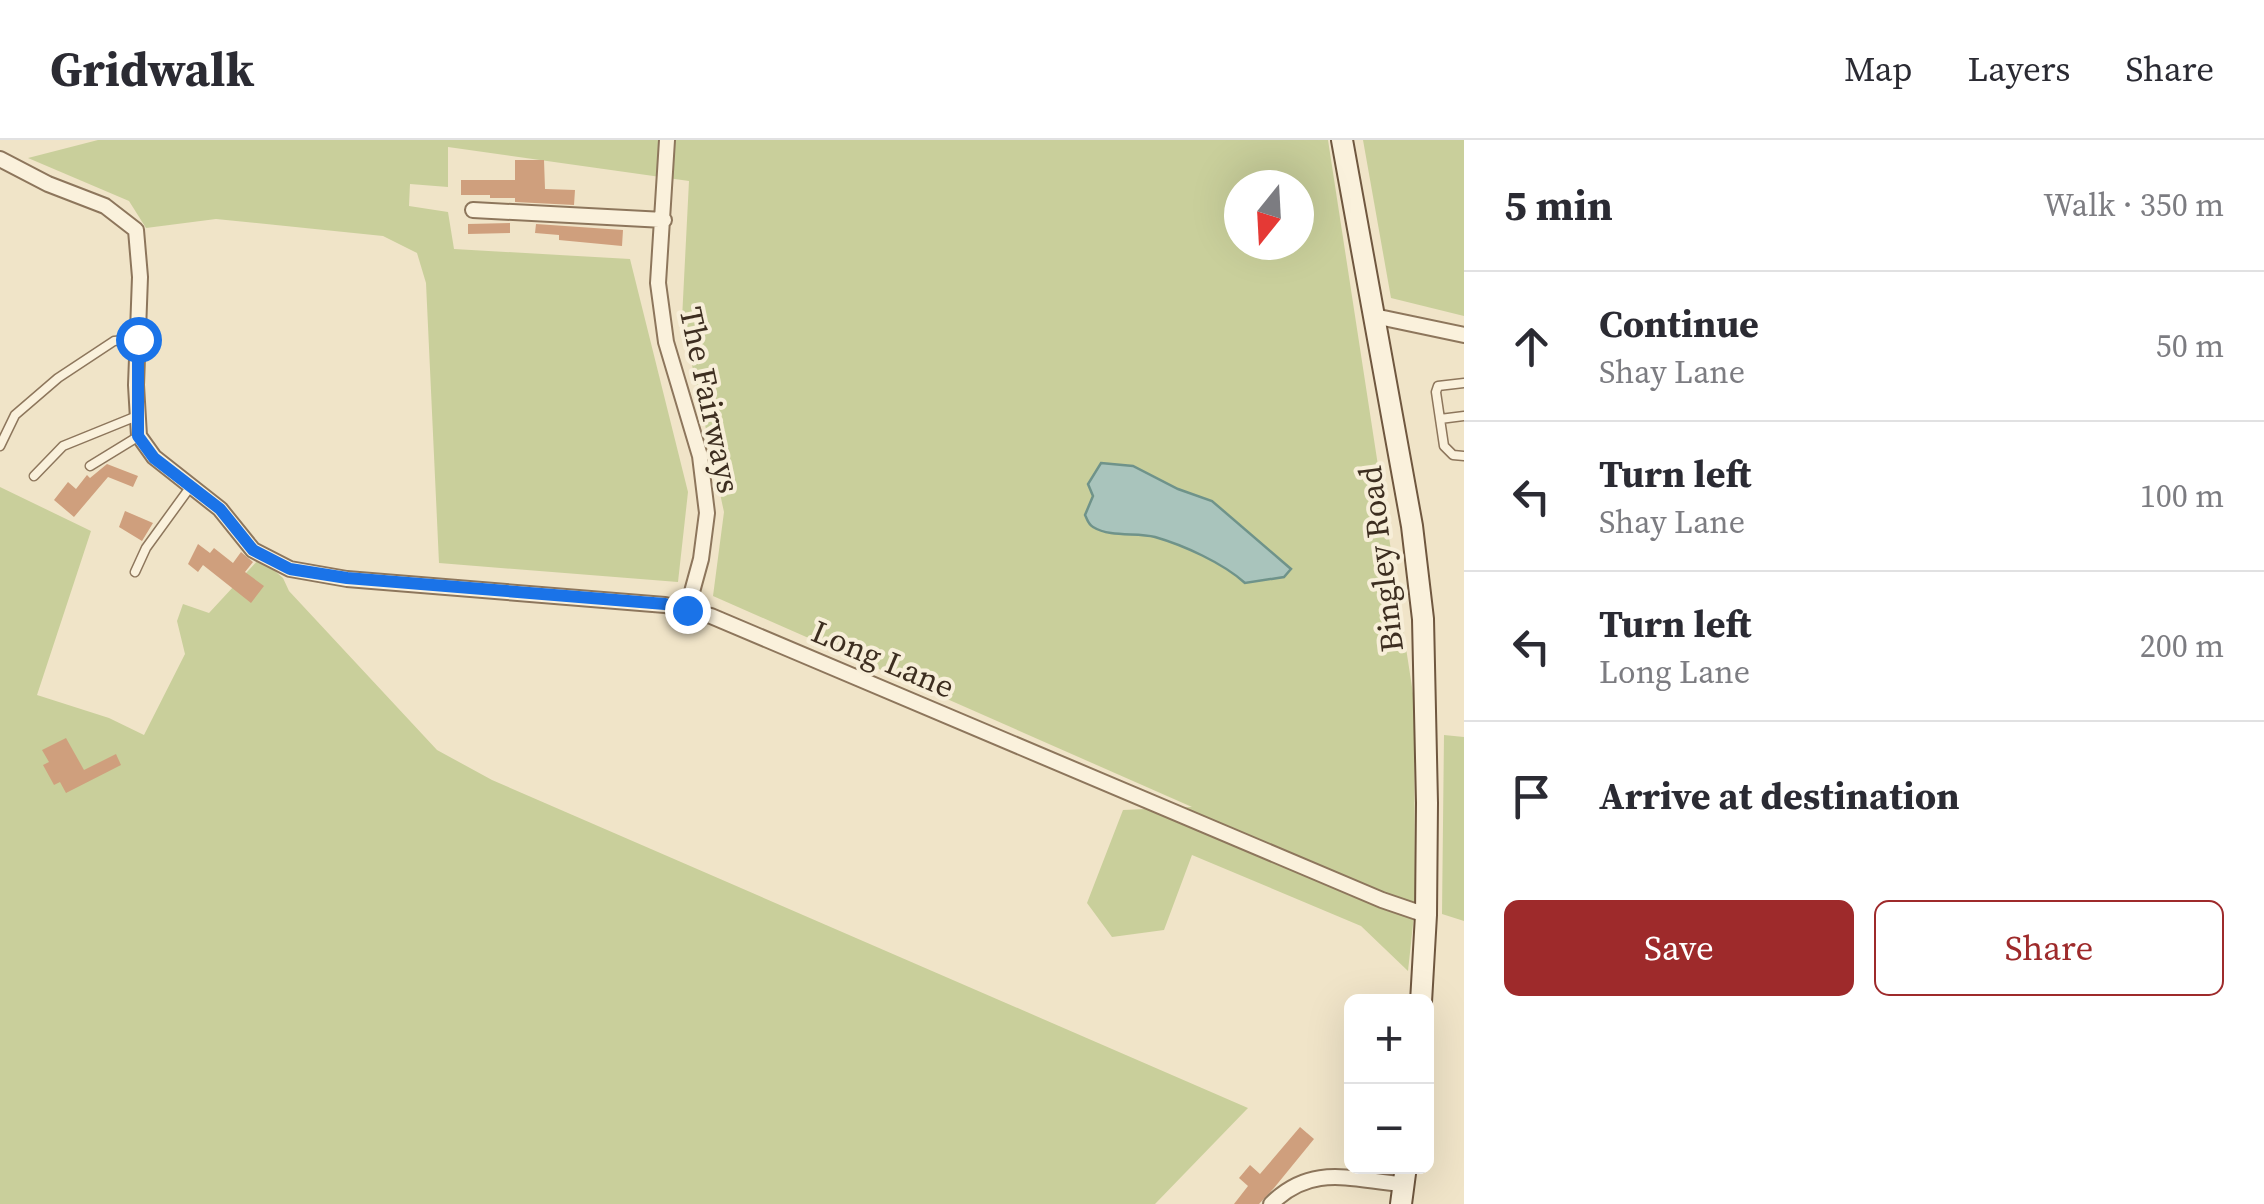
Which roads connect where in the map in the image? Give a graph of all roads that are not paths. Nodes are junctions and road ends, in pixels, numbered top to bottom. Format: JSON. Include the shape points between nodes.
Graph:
{"nodes":[{"id":1,"x":667,"y":140,"type":"edge"},
{"id":2,"x":1342,"y":140,"type":"edge"},
{"id":3,"x":0,"y":159,"type":"edge"},
{"id":4,"x":473,"y":210,"type":"dead end"},
{"id":5,"x":664,"y":220,"type":"junction"},
{"id":6,"x":1374,"y":316,"type":"junction"},
{"id":7,"x":1464,"y":335,"type":"edge"},
{"id":8,"x":138,"y":339,"type":"junction"},
{"id":9,"x":1464,"y":383,"type":"edge"},
{"id":10,"x":138,"y":416,"type":"junction"},
{"id":11,"x":1464,"y":416,"type":"edge"},
{"id":12,"x":1440,"y":418,"type":"junction"},
{"id":13,"x":138,"y":436,"type":"junction"},
{"id":14,"x":0,"y":446,"type":"edge"},
{"id":15,"x":1464,"y":456,"type":"edge"},
{"id":16,"x":90,"y":466,"type":"dead end"},
{"id":17,"x":34,"y":476,"type":"dead end"},
{"id":18,"x":191,"y":486,"type":"junction"},
{"id":19,"x":135,"y":572,"type":"dead end"},
{"id":20,"x":687,"y":610,"type":"junction"},
{"id":21,"x":1426,"y":916,"type":"junction"},
{"id":22,"x":1421,"y":994,"type":"edge"},
{"id":23,"x":1403,"y":1185,"type":"edge"},
{"id":24,"x":1270,"y":1204,"type":"edge"}],
"edges":[{"from":1,"to":5,"type":"street","name":"The Fairways"},
{"from":2,"to":6,"type":"main road","name":"Bingley Road"},
{"from":3,"to":8,"type":"street","via":[[105,206],[136,230]]},
{"from":4,"to":5,"type":"street"},
{"from":5,"to":20,"type":"street","name":"The Fairways","via":[[658,283],[666,342],[700,456],[707,513]]},
{"from":6,"to":7,"type":"street"},
{"from":6,"to":21,"type":"main road","name":"Bingley Road","via":[[1423,619]]},
{"from":8,"to":10,"type":"street"},
{"from":8,"to":14,"type":"lane","via":[[114,342],[58,378],[15,415]]},
{"from":9,"to":12,"type":"lane","via":[[1437,388]]},
{"from":10,"to":13,"type":"street"},
{"from":10,"to":17,"type":"lane","via":[[62,446]]},
{"from":11,"to":12,"type":"lane"},
{"from":12,"to":15,"type":"lane","via":[[1447,451]]},
{"from":13,"to":16,"type":"lane"},
{"from":13,"to":18,"type":"street","via":[[154,458]]},
{"from":18,"to":19,"type":"lane"},
{"from":18,"to":20,"type":"street","name":"Long Lane","via":[[253,550],[290,569]]},
{"from":20,"to":21,"type":"street","name":"Long Lane"},
{"from":21,"to":22,"type":"main road","name":"Bingley Road"},
{"from":23,"to":24,"type":"street","via":[[1301,1180]]}]}
